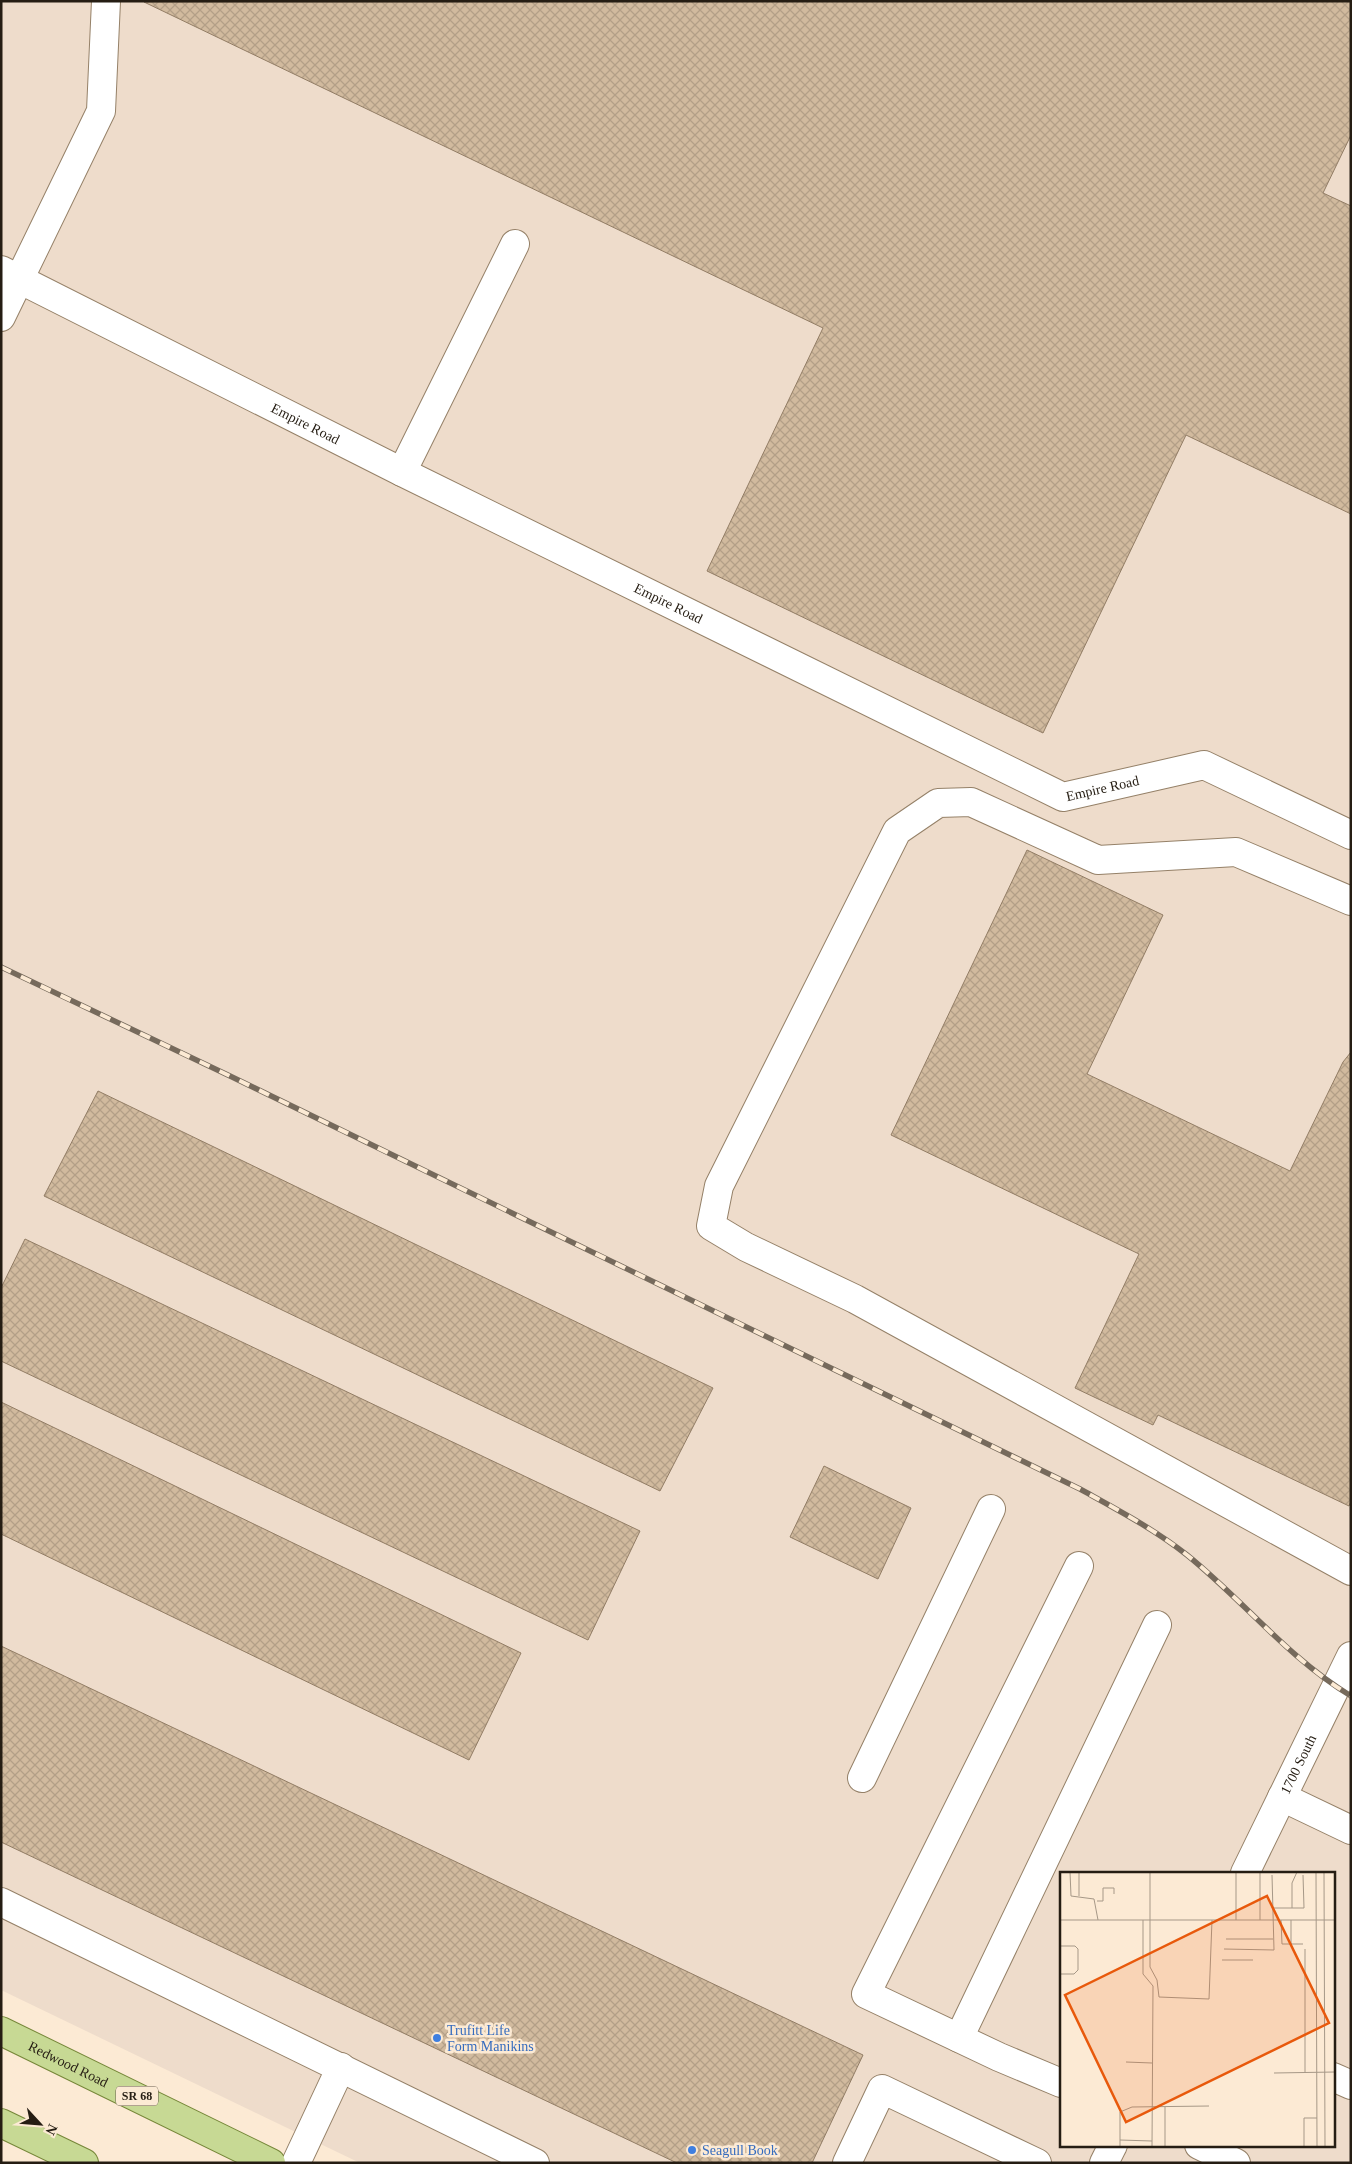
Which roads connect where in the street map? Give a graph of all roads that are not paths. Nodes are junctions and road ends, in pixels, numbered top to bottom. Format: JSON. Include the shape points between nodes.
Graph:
{"nodes":[{"id":1,"x":106,"y":1,"type":"edge"},
{"id":2,"x":515,"y":244,"type":"dead end"},
{"id":3,"x":10,"y":274,"type":"edge"},
{"id":4,"x":1,"y":318,"type":"edge"},
{"id":5,"x":402,"y":472,"type":"junction"},
{"id":6,"x":1351,"y":836,"type":"edge"},
{"id":7,"x":1351,"y":901,"type":"edge"},
{"id":8,"x":991,"y":1509,"type":"dead end"},
{"id":9,"x":1079,"y":1566,"type":"dead end"},
{"id":10,"x":1351,"y":1571,"type":"edge"},
{"id":11,"x":1157,"y":1624,"type":"dead end"},
{"id":12,"x":1351,"y":1656,"type":"edge"},
{"id":13,"x":862,"y":1778,"type":"dead end"},
{"id":14,"x":1282,"y":1797,"type":"junction"},
{"id":15,"x":1351,"y":1830,"type":"edge"},
{"id":16,"x":1245,"y":1872,"type":"edge"},
{"id":17,"x":1,"y":1902,"type":"edge"},
{"id":18,"x":1,"y":2031,"type":"edge"},
{"id":19,"x":958,"y":2038,"type":"junction"},
{"id":20,"x":341,"y":2067,"type":"junction"},
{"id":21,"x":1334,"y":2077,"type":"edge"},
{"id":22,"x":1060,"y":2083,"type":"edge"},
{"id":23,"x":1351,"y":2085,"type":"edge"},
{"id":24,"x":1,"y":2123,"type":"edge"},
{"id":25,"x":1112,"y":2146,"type":"edge"},
{"id":26,"x":1201,"y":2146,"type":"edge"},
{"id":27,"x":1233,"y":2162,"type":"edge"},
{"id":28,"x":84,"y":2163,"type":"edge"},
{"id":29,"x":271,"y":2163,"type":"edge"},
{"id":30,"x":296,"y":2163,"type":"edge"},
{"id":31,"x":534,"y":2163,"type":"edge"},
{"id":32,"x":847,"y":2163,"type":"edge"},
{"id":33,"x":1037,"y":2163,"type":"edge"},
{"id":34,"x":1104,"y":2163,"type":"edge"}],
"edges":[{"from":1,"to":3,"type":"street","via":[[101,112]]},
{"from":2,"to":5,"type":"street"},
{"from":3,"to":4,"type":"street"},
{"from":3,"to":5,"type":"street","name":"Empire Road"},
{"from":5,"to":6,"type":"street","name":"Empire Road","via":[[1063,797],[1204,765]]},
{"from":7,"to":10,"type":"street","via":[[1236,852],[1098,860],[971,802],[938,803],[897,831],[719,1186],[711,1226],[746,1247],[855,1299]]},
{"from":8,"to":13,"type":"street"},
{"from":9,"to":19,"type":"street","via":[[866,1994]]},
{"from":11,"to":19,"type":"street"},
{"from":12,"to":14,"type":"street","name":"1700 South"},
{"from":14,"to":15,"type":"street"},
{"from":14,"to":16,"type":"street","name":"1700 South"},
{"from":17,"to":20,"type":"street"},
{"from":18,"to":29,"type":"main road","name":"Redwood Road","number":"SR 68"},
{"from":19,"to":22,"type":"street"},
{"from":20,"to":30,"type":"street"},
{"from":20,"to":31,"type":"street"},
{"from":21,"to":23,"type":"street"},
{"from":24,"to":28,"type":"main road"},
{"from":25,"to":34,"type":"street"},
{"from":26,"to":27,"type":"street"},
{"from":32,"to":33,"type":"street","via":[[882,2089]]}]}
